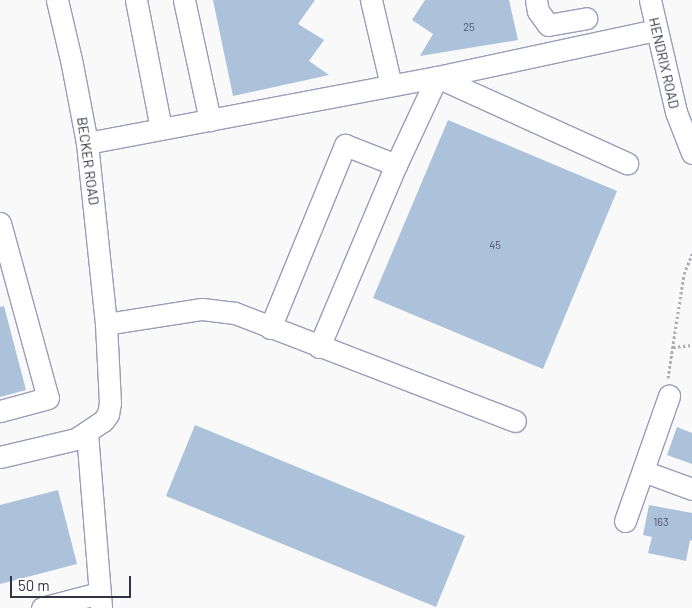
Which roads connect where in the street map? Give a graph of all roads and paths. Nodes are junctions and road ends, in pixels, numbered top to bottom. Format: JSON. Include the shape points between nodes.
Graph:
{"nodes":[{"id":1,"x":57,"y":0,"type":"edge"},
{"id":2,"x":136,"y":0,"type":"edge"},
{"id":3,"x":184,"y":0,"type":"edge"},
{"id":4,"x":371,"y":0,"type":"edge"},
{"id":5,"x":536,"y":0,"type":"edge"},
{"id":6,"x":650,"y":0,"type":"edge"},
{"id":7,"x":584,"y":9,"type":"edge"},
{"id":8,"x":656,"y":30,"type":"junction"},
{"id":9,"x":591,"y":44,"type":"junction"},
{"id":10,"x":437,"y":77,"type":"junction"},
{"id":11,"x":391,"y":85,"type":"junction"},
{"id":12,"x":210,"y":120,"type":"junction"},
{"id":13,"x":161,"y":129,"type":"junction"},
{"id":14,"x":87,"y":143,"type":"junction"},
{"id":15,"x":692,"y":153,"type":"edge"},
{"id":16,"x":628,"y":163,"type":"dead end"},
{"id":17,"x":396,"y":165,"type":"junction"},
{"id":18,"x":0,"y":223,"type":"edge"},
{"id":19,"x":692,"y":254,"type":"edge"},
{"id":20,"x":106,"y":324,"type":"junction"},
{"id":21,"x":270,"y":328,"type":"junction"},
{"id":22,"x":692,"y":345,"type":"edge"},
{"id":23,"x":319,"y":347,"type":"junction"},
{"id":24,"x":673,"y":347,"type":"junction"},
{"id":25,"x":670,"y":396,"type":"joint"},
{"id":26,"x":0,"y":411,"type":"edge"},
{"id":27,"x":515,"y":421,"type":"dead end"},
{"id":28,"x":87,"y":432,"type":"junction"},
{"id":29,"x":0,"y":457,"type":"edge"},
{"id":30,"x":642,"y":471,"type":"junction"},
{"id":31,"x":692,"y":489,"type":"edge"},
{"id":32,"x":625,"y":521,"type":"dead end"},
{"id":33,"x":100,"y":600,"type":"edge"},
{"id":34,"x":42,"y":608,"type":"edge"}],
"edges":[{"from":1,"to":14,"type":"street","name":"BECKER ROAD"},
{"from":2,"to":13,"type":"street"},
{"from":3,"to":12,"type":"street"},
{"from":4,"to":11,"type":"street"},
{"from":5,"to":7,"type":"street","via":[[538,12],[548,25]]},
{"from":6,"to":8,"type":"street","name":"HENDRIX ROAD"},
{"from":7,"to":9,"type":"street"},
{"from":8,"to":9,"type":"street"},
{"from":8,"to":15,"type":"street","name":"HENDRIX ROAD","via":[[676,112]]},
{"from":9,"to":10,"type":"street"},
{"from":10,"to":11,"type":"street"},
{"from":10,"to":16,"type":"street"},
{"from":10,"to":17,"type":"street"},
{"from":11,"to":12,"type":"street"},
{"from":12,"to":13,"type":"street"},
{"from":13,"to":14,"type":"street"},
{"from":14,"to":20,"type":"street","name":"BECKER ROAD"},
{"from":17,"to":21,"type":"street","via":[[345,145]]},
{"from":17,"to":23,"type":"street"},
{"from":18,"to":26,"type":"street","via":[[48,398]]},
{"from":19,"to":24,"type":"path","via":[[684,274]]},
{"from":20,"to":21,"type":"street","via":[[202,309],[236,313]]},
{"from":20,"to":28,"type":"street","name":"BECKER ROAD","via":[[109,411],[103,421]]},
{"from":21,"to":23,"type":"street"},
{"from":22,"to":24,"type":"path"},
{"from":23,"to":27,"type":"street"},
{"from":24,"to":25,"type":"path","via":[[665,388],[671,391]]},
{"from":25,"to":30,"type":"street"},
{"from":28,"to":29,"type":"street","name":"BECKER ROAD","via":[[76,438]]},
{"from":28,"to":33,"type":"street"},
{"from":30,"to":31,"type":"street"},
{"from":30,"to":32,"type":"street"},
{"from":33,"to":34,"type":"street"}]}
